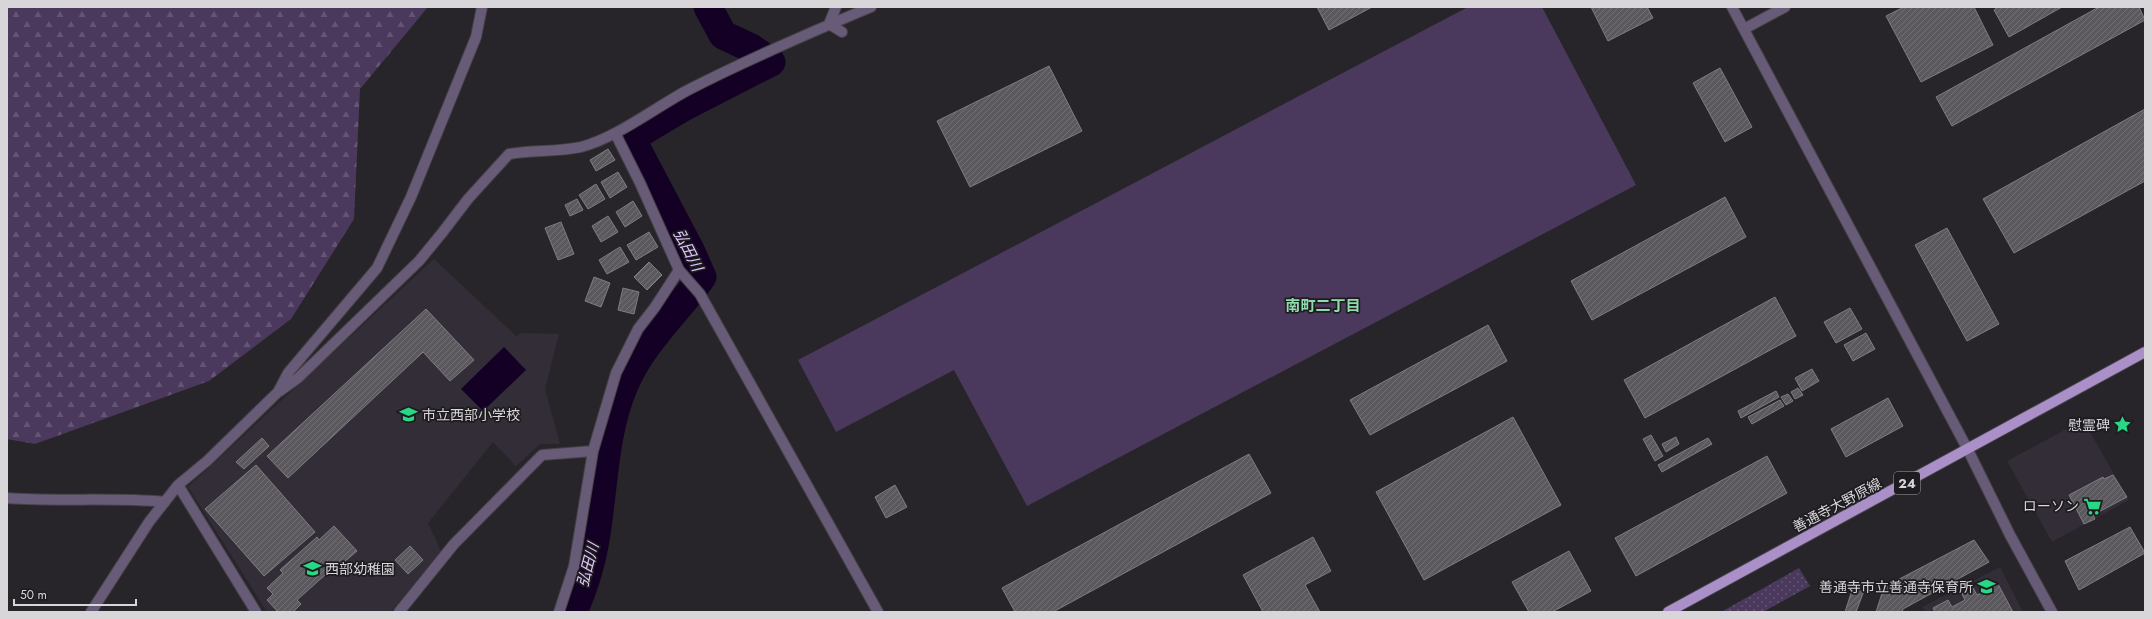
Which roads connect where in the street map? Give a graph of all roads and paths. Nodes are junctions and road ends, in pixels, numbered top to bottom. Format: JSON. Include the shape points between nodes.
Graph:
{"nodes":[{"id":1,"x":482,"y":7,"type":"edge"},
{"id":2,"x":836,"y":7,"type":"edge"},
{"id":3,"x":871,"y":7,"type":"edge"},
{"id":4,"x":1732,"y":7,"type":"edge"},
{"id":5,"x":1785,"y":7,"type":"edge"},
{"id":6,"x":830,"y":24,"type":"junction"},
{"id":7,"x":1744,"y":29,"type":"junction"},
{"id":8,"x":842,"y":32,"type":"dead end"},
{"id":9,"x":615,"y":132,"type":"junction"},
{"id":10,"x":682,"y":274,"type":"junction"},
{"id":11,"x":2145,"y":352,"type":"edge"},
{"id":12,"x":278,"y":392,"type":"junction"},
{"id":13,"x":1968,"y":450,"type":"junction"},
{"id":14,"x":593,"y":451,"type":"junction"},
{"id":15,"x":178,"y":485,"type":"junction"},
{"id":16,"x":7,"y":498,"type":"edge"},
{"id":17,"x":165,"y":502,"type":"junction"},
{"id":18,"x":91,"y":612,"type":"edge"},
{"id":19,"x":256,"y":612,"type":"edge"},
{"id":20,"x":399,"y":612,"type":"edge"},
{"id":21,"x":559,"y":612,"type":"edge"},
{"id":22,"x":878,"y":612,"type":"edge"},
{"id":23,"x":1668,"y":612,"type":"edge"},
{"id":24,"x":2052,"y":612,"type":"edge"}],
"edges":[{"from":1,"to":12,"type":"street","via":[[476,37],[410,197],[377,268],[288,373]]},
{"from":2,"to":6,"type":"street"},
{"from":3,"to":6,"type":"street"},
{"from":4,"to":7,"type":"street"},
{"from":5,"to":7,"type":"street"},
{"from":6,"to":8,"type":"street"},
{"from":6,"to":9,"type":"street","via":[[688,90]]},
{"from":7,"to":13,"type":"street"},
{"from":9,"to":10,"type":"street"},
{"from":9,"to":12,"type":"street","via":[[582,147],[509,154],[468,199],[419,261],[298,378]]},
{"from":10,"to":14,"type":"street","via":[[638,329],[619,367]]},
{"from":10,"to":22,"type":"street","via":[[700,294]]},
{"from":11,"to":13,"type":"main road","name":"善通寺大野原線","number":"24"},
{"from":12,"to":15,"type":"street","via":[[207,461]]},
{"from":13,"to":23,"type":"main road","name":"善通寺大野原線","number":"24"},
{"from":13,"to":24,"type":"street"},
{"from":14,"to":20,"type":"street","via":[[542,455],[454,544]]},
{"from":14,"to":21,"type":"street","via":[[574,566]]},
{"from":15,"to":17,"type":"street"},
{"from":15,"to":19,"type":"street"},
{"from":16,"to":17,"type":"street","via":[[98,501],[128,498]]},
{"from":17,"to":18,"type":"street","via":[[117,569]]}]}
